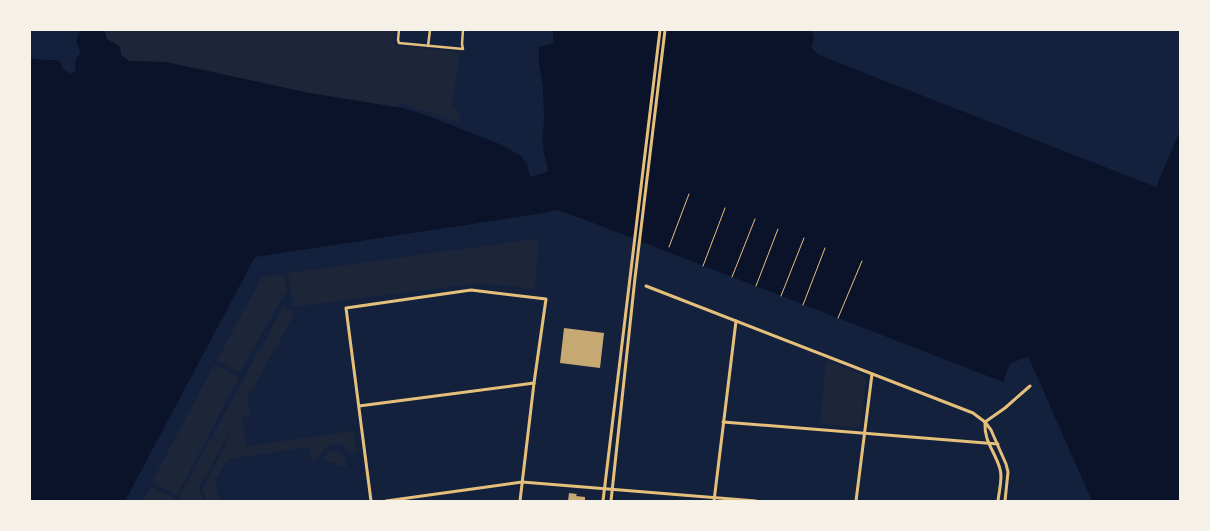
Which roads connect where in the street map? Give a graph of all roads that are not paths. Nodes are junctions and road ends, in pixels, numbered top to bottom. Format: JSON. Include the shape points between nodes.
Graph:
{"nodes":[{"id":1,"x":399,"y":30,"type":"edge"},
{"id":2,"x":430,"y":30,"type":"edge"},
{"id":3,"x":464,"y":30,"type":"edge"},
{"id":4,"x":660,"y":30,"type":"edge"},
{"id":5,"x":665,"y":30,"type":"edge"},
{"id":6,"x":428,"y":46,"type":"junction"},
{"id":7,"x":646,"y":286,"type":"dead end"},
{"id":8,"x":736,"y":321,"type":"junction"},
{"id":9,"x":872,"y":374,"type":"junction"},
{"id":10,"x":534,"y":383,"type":"junction"},
{"id":11,"x":1030,"y":386,"type":"dead end"},
{"id":12,"x":359,"y":406,"type":"junction"},
{"id":13,"x":723,"y":422,"type":"junction"},
{"id":14,"x":985,"y":422,"type":"junction"},
{"id":15,"x":864,"y":434,"type":"junction"},
{"id":16,"x":988,"y":443,"type":"junction"},
{"id":17,"x":998,"y":444,"type":"junction"},
{"id":18,"x":522,"y":482,"type":"junction"},
{"id":19,"x":604,"y":488,"type":"junction"},
{"id":20,"x":612,"y":489,"type":"junction"},
{"id":21,"x":714,"y":499,"type":"edge"},
{"id":22,"x":371,"y":501,"type":"edge"},
{"id":23,"x":386,"y":501,"type":"edge"},
{"id":24,"x":520,"y":501,"type":"edge"},
{"id":25,"x":602,"y":501,"type":"edge"},
{"id":26,"x":611,"y":501,"type":"edge"},
{"id":27,"x":756,"y":501,"type":"edge"},
{"id":28,"x":856,"y":501,"type":"edge"},
{"id":29,"x":998,"y":501,"type":"edge"},
{"id":30,"x":1005,"y":501,"type":"edge"}],
"edges":[{"from":1,"to":6,"type":"street","via":[[400,43]]},
{"from":2,"to":6,"type":"street"},
{"from":3,"to":6,"type":"street","via":[[463,49]]},
{"from":4,"to":19,"type":"street"},
{"from":5,"to":20,"type":"street"},
{"from":7,"to":8,"type":"street"},
{"from":8,"to":9,"type":"street"},
{"from":8,"to":13,"type":"street"},
{"from":9,"to":14,"type":"street","via":[[974,413]]},
{"from":9,"to":15,"type":"street"},
{"from":10,"to":12,"type":"street"},
{"from":10,"to":12,"type":"street","via":[[546,299],[471,290],[346,308]]},
{"from":10,"to":18,"type":"street"},
{"from":11,"to":14,"type":"street"},
{"from":12,"to":22,"type":"street"},
{"from":13,"to":15,"type":"street"},
{"from":13,"to":21,"type":"street"},
{"from":14,"to":16,"type":"street"},
{"from":14,"to":17,"type":"street"},
{"from":15,"to":16,"type":"street"},
{"from":15,"to":28,"type":"street"},
{"from":16,"to":17,"type":"street"},
{"from":16,"to":29,"type":"street","via":[[1000,468]]},
{"from":17,"to":30,"type":"street","via":[[1008,472]]},
{"from":18,"to":19,"type":"street"},
{"from":18,"to":23,"type":"street"},
{"from":18,"to":24,"type":"street"},
{"from":19,"to":20,"type":"street"},
{"from":19,"to":25,"type":"street"},
{"from":20,"to":21,"type":"street"},
{"from":20,"to":26,"type":"street"},
{"from":21,"to":27,"type":"street"}]}
